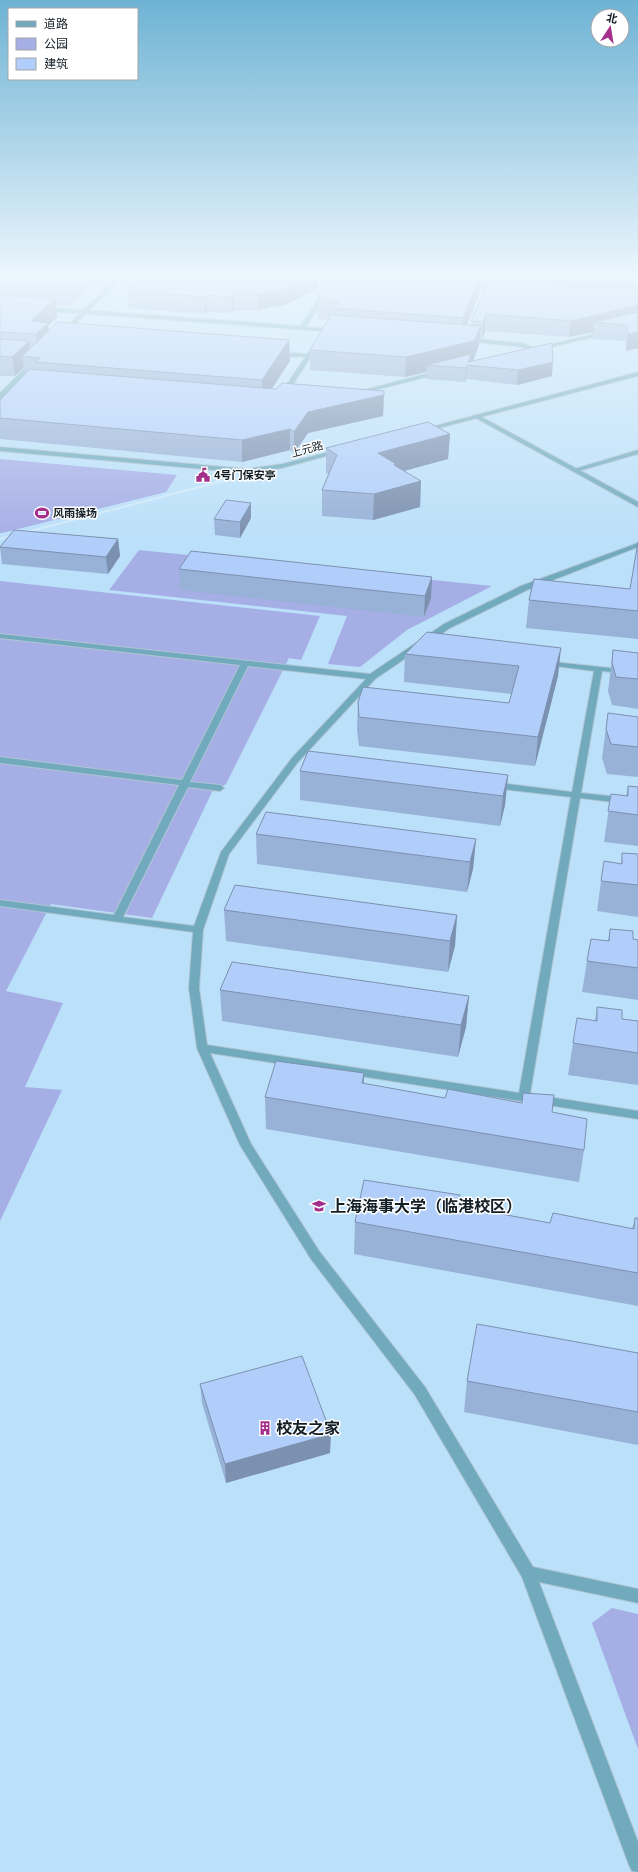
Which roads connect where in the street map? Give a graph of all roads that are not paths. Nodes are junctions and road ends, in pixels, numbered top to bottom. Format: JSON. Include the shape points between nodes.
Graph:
{"nodes":[{"id":1,"x":33,"y":364,"type":"edge"},
{"id":2,"x":303,"y":364,"type":"edge"},
{"id":3,"x":447,"y":370,"type":"edge"},
{"id":4,"x":638,"y":374,"type":"edge"},
{"id":5,"x":13,"y":384,"type":"junction"},
{"id":6,"x":20,"y":385,"type":"edge"},
{"id":7,"x":284,"y":394,"type":"junction"},
{"id":8,"x":291,"y":395,"type":"edge"},
{"id":9,"x":349,"y":395,"type":"edge"},
{"id":10,"x":0,"y":397,"type":"edge"},
{"id":11,"x":280,"y":400,"type":"edge"},
{"id":12,"x":476,"y":416,"type":"junction"},
{"id":13,"x":409,"y":434,"type":"edge"},
{"id":14,"x":0,"y":449,"type":"edge"},
{"id":15,"x":349,"y":449,"type":"edge"},
{"id":16,"x":638,"y":452,"type":"edge"},
{"id":17,"x":575,"y":470,"type":"junction"},
{"id":18,"x":638,"y":505,"type":"edge"},
{"id":19,"x":638,"y":545,"type":"edge"},
{"id":20,"x":0,"y":636,"type":"edge"},
{"id":21,"x":414,"y":649,"type":"junction"},
{"id":22,"x":429,"y":650,"type":"edge"},
{"id":23,"x":537,"y":662,"type":"edge"},
{"id":24,"x":245,"y":663,"type":"junction"},
{"id":25,"x":598,"y":669,"type":"junction"},
{"id":26,"x":638,"y":673,"type":"edge"},
{"id":27,"x":372,"y":677,"type":"junction"},
{"id":28,"x":0,"y":760,"type":"edge"},
{"id":29,"x":184,"y":783,"type":"junction"},
{"id":30,"x":482,"y":784,"type":"edge"},
{"id":31,"x":220,"y":788,"type":"dead end"},
{"id":32,"x":576,"y":795,"type":"junction"},
{"id":33,"x":638,"y":802,"type":"edge"},
{"id":34,"x":0,"y":903,"type":"edge"},
{"id":35,"x":117,"y":919,"type":"junction"},
{"id":36,"x":198,"y":930,"type":"junction"},
{"id":37,"x":202,"y":1048,"type":"junction"},
{"id":38,"x":524,"y":1097,"type":"junction"},
{"id":39,"x":638,"y":1115,"type":"edge"},
{"id":40,"x":528,"y":1573,"type":"junction"},
{"id":41,"x":638,"y":1596,"type":"edge"},
{"id":42,"x":638,"y":1865,"type":"edge"}],
"edges":[{"from":1,"to":5,"type":"street"},
{"from":2,"to":7,"type":"lane"},
{"from":3,"to":9,"type":"lane"},
{"from":4,"to":12,"type":"street"},
{"from":5,"to":6,"type":"lane"},
{"from":5,"to":10,"type":"street"},
{"from":7,"to":8,"type":"lane"},
{"from":7,"to":11,"type":"lane"},
{"from":12,"to":13,"type":"street"},
{"from":12,"to":17,"type":"lane"},
{"from":14,"to":15,"type":"street","name":"上元路","via":[[248,471],[282,466]]},
{"from":16,"to":17,"type":"street"},
{"from":17,"to":18,"type":"lane"},
{"from":19,"to":21,"type":"lane","via":[[524,588],[447,626]]},
{"from":20,"to":24,"type":"lane"},
{"from":21,"to":22,"type":"lane"},
{"from":21,"to":27,"type":"lane"},
{"from":23,"to":25,"type":"lane"},
{"from":24,"to":27,"type":"lane"},
{"from":24,"to":29,"type":"lane"},
{"from":25,"to":26,"type":"lane"},
{"from":25,"to":32,"type":"lane"},
{"from":27,"to":36,"type":"lane","via":[[299,761],[224,854]]},
{"from":28,"to":29,"type":"lane"},
{"from":29,"to":31,"type":"lane"},
{"from":29,"to":35,"type":"lane"},
{"from":30,"to":32,"type":"lane"},
{"from":32,"to":33,"type":"lane"},
{"from":32,"to":38,"type":"lane"},
{"from":34,"to":35,"type":"lane"},
{"from":35,"to":36,"type":"lane"},
{"from":36,"to":37,"type":"lane","via":[[194,988]]},
{"from":37,"to":38,"type":"lane"},
{"from":37,"to":40,"type":"lane","via":[[246,1144],[315,1255],[420,1391]]},
{"from":38,"to":39,"type":"lane"},
{"from":40,"to":41,"type":"lane"},
{"from":40,"to":42,"type":"lane"}]}
